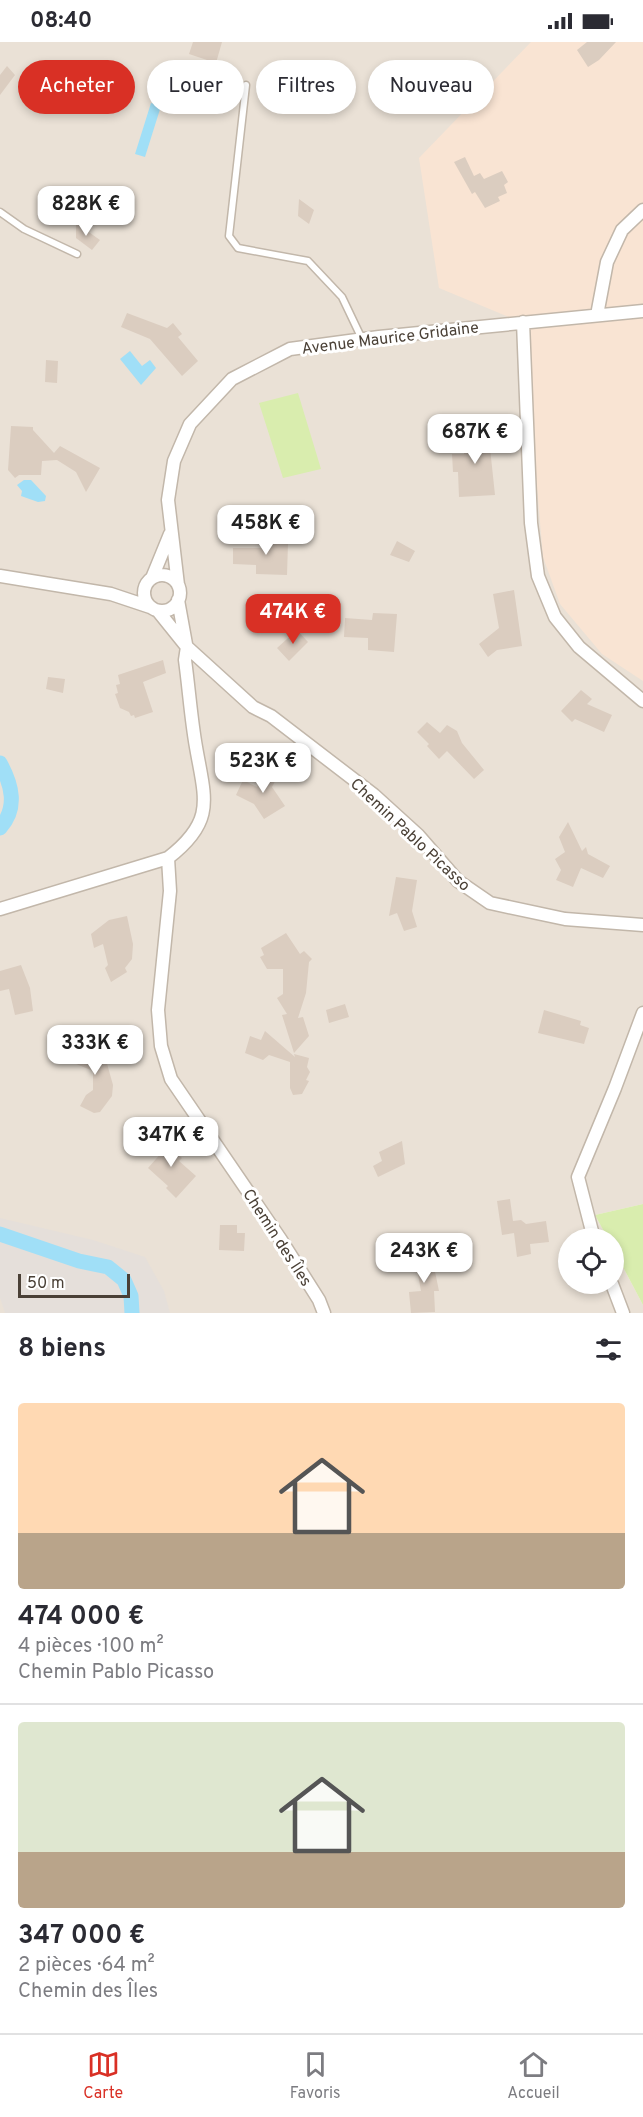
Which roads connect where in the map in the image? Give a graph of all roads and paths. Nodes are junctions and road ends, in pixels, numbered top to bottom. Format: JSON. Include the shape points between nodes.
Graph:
{"nodes":[{"id":1,"x":246,"y":85,"type":"dead end"},
{"id":2,"x":643,"y":210,"type":"edge"},
{"id":3,"x":0,"y":212,"type":"edge"},
{"id":4,"x":77,"y":254,"type":"dead end"},
{"id":5,"x":643,"y":311,"type":"edge"},
{"id":6,"x":597,"y":315,"type":"junction"},
{"id":7,"x":523,"y":322,"type":"junction"},
{"id":8,"x":362,"y":339,"type":"junction"},
{"id":9,"x":170,"y":534,"type":"junction"},
{"id":10,"x":0,"y":576,"type":"edge"},
{"id":11,"x":149,"y":581,"type":"junction"},
{"id":12,"x":178,"y":585,"type":"junction"},
{"id":13,"x":111,"y":594,"type":"junction"},
{"id":14,"x":178,"y":600,"type":"junction"},
{"id":15,"x":154,"y":609,"type":"junction"},
{"id":16,"x":186,"y":645,"type":"junction"},
{"id":17,"x":643,"y":700,"type":"edge"},
{"id":18,"x":168,"y":858,"type":"junction"},
{"id":19,"x":0,"y":909,"type":"edge"},
{"id":20,"x":643,"y":925,"type":"edge"},
{"id":21,"x":643,"y":1013,"type":"edge"},
{"id":22,"x":591,"y":1228,"type":"edge"},
{"id":23,"x":616,"y":1294,"type":"edge"},
{"id":24,"x":324,"y":1313,"type":"edge"},
{"id":25,"x":623,"y":1313,"type":"edge"}],
"edges":[{"from":1,"to":8,"type":"lane","via":[[229,236],[238,248],[308,261],[342,297]]},
{"from":2,"to":6,"type":"street","via":[[622,230],[607,262]]},
{"from":3,"to":4,"type":"lane","via":[[24,229]]},
{"from":5,"to":6,"type":"street","name":"Avenue Maurice Gridaine"},
{"from":6,"to":7,"type":"street","name":"Avenue Maurice Gridaine"},
{"from":7,"to":8,"type":"street","name":"Avenue Maurice Gridaine"},
{"from":7,"to":17,"type":"street","via":[[531,523],[538,576],[555,616],[579,647]]},
{"from":8,"to":9,"type":"street","name":"Avenue Maurice Gridaine","via":[[290,349],[232,379],[190,424],[174,461],[168,500]]},
{"from":9,"to":11,"type":"street","name":"Avenue Maurice Gridaine"},
{"from":9,"to":12,"type":"street","name":"Avenue Maurice Gridaine"},
{"from":10,"to":13,"type":"street"},
{"from":11,"to":12,"type":"street","via":[[169,577]]},
{"from":11,"to":13,"type":"street"},
{"from":11,"to":15,"type":"street","via":[[145,599]]},
{"from":12,"to":14,"type":"street"},
{"from":13,"to":15,"type":"street"},
{"from":14,"to":15,"type":"street","via":[[170,609]]},
{"from":14,"to":16,"type":"street"},
{"from":15,"to":16,"type":"street","name":"Chemin Pablo Picasso"},
{"from":16,"to":18,"type":"street","via":[[206,801],[200,824],[183,847]]},
{"from":16,"to":20,"type":"street","name":"Chemin Pablo Picasso","via":[[253,707],[271,716],[374,795],[458,881],[490,903],[566,919]]},
{"from":18,"to":19,"type":"street"},
{"from":18,"to":24,"type":"street","name":"Chemin des Îles","via":[[170,891],[158,1010],[161,1046],[171,1079],[281,1240]]},
{"from":21,"to":22,"type":"street","via":[[578,1177]]},
{"from":23,"to":25,"type":"street"}]}
